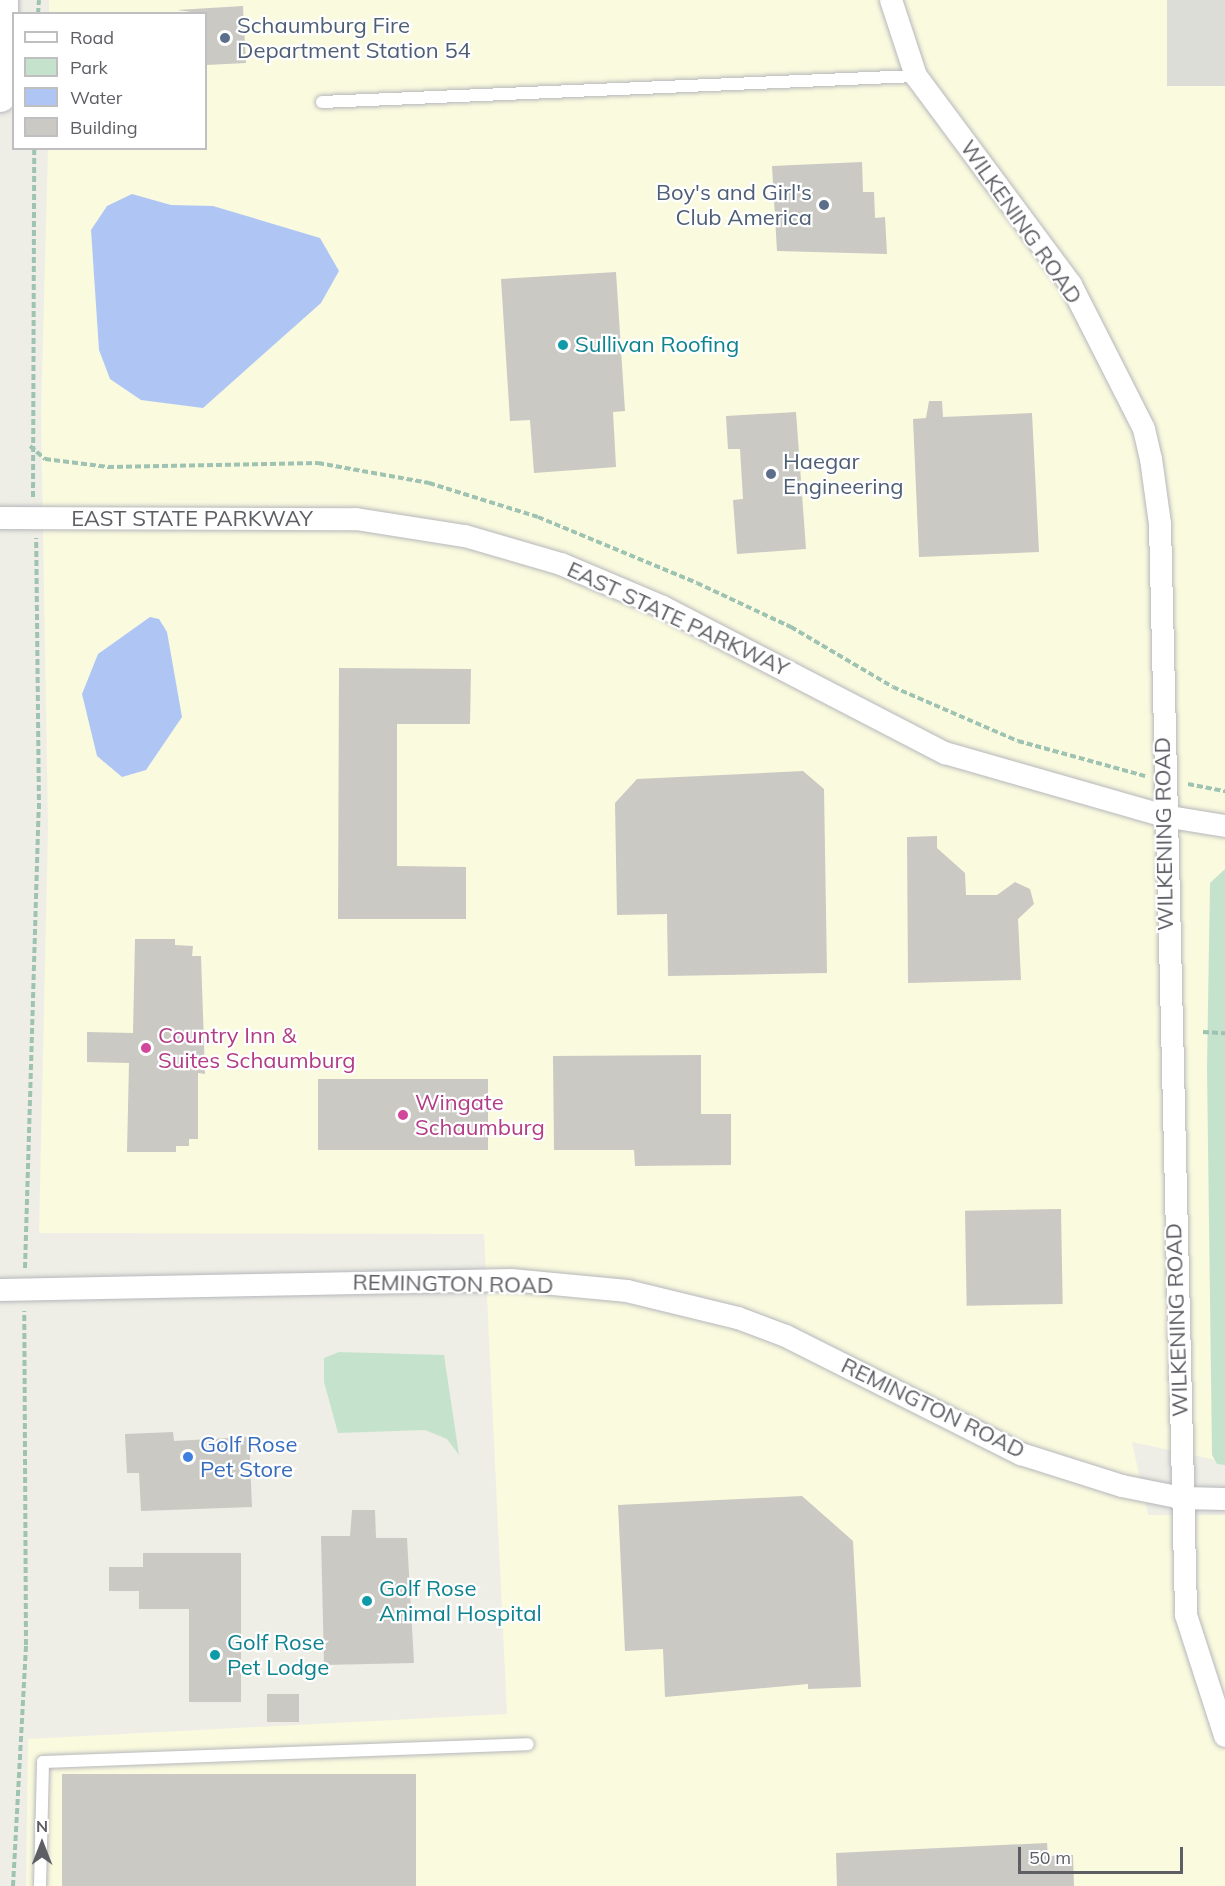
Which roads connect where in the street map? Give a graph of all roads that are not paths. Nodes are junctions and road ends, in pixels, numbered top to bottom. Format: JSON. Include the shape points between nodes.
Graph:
{"nodes":[{"id":1,"x":2,"y":0,"type":"edge"},
{"id":2,"x":891,"y":0,"type":"edge"},
{"id":3,"x":916,"y":76,"type":"junction"},
{"id":4,"x":0,"y":96,"type":"edge"},
{"id":5,"x":322,"y":102,"type":"dead end"},
{"id":6,"x":0,"y":518,"type":"edge"},
{"id":7,"x":1164,"y":816,"type":"junction"},
{"id":8,"x":1225,"y":826,"type":"edge"},
{"id":9,"x":0,"y":1290,"type":"edge"},
{"id":10,"x":1182,"y":1498,"type":"junction"},
{"id":11,"x":1225,"y":1499,"type":"edge"},
{"id":12,"x":1225,"y":1736,"type":"edge"},
{"id":13,"x":528,"y":1744,"type":"dead end"},
{"id":14,"x":40,"y":1886,"type":"edge"}],
"edges":[{"from":1,"to":4,"type":"main road"},
{"from":2,"to":3,"type":"street","name":"WILKENING ROAD"},
{"from":3,"to":5,"type":"lane"},
{"from":3,"to":7,"type":"street","name":"WILKENING ROAD","via":[[1071,285],[1144,429],[1160,524]]},
{"from":6,"to":7,"type":"street","name":"EAST STATE PARKWAY","via":[[356,519],[465,536],[561,564],[663,607],[945,753]]},
{"from":7,"to":8,"type":"street","name":"EAST STATE PARKWAY"},
{"from":7,"to":10,"type":"street","name":"WILKENING ROAD"},
{"from":9,"to":10,"type":"street","name":"REMINGTON ROAD","via":[[511,1280],[627,1292],[738,1318],[786,1336],[1021,1454],[1122,1486]]},
{"from":10,"to":11,"type":"street","name":"REMINGTON ROAD"},
{"from":10,"to":12,"type":"street","name":"WILKENING ROAD","via":[[1186,1615],[1205,1687]]},
{"from":13,"to":14,"type":"lane","via":[[43,1762]]}]}
